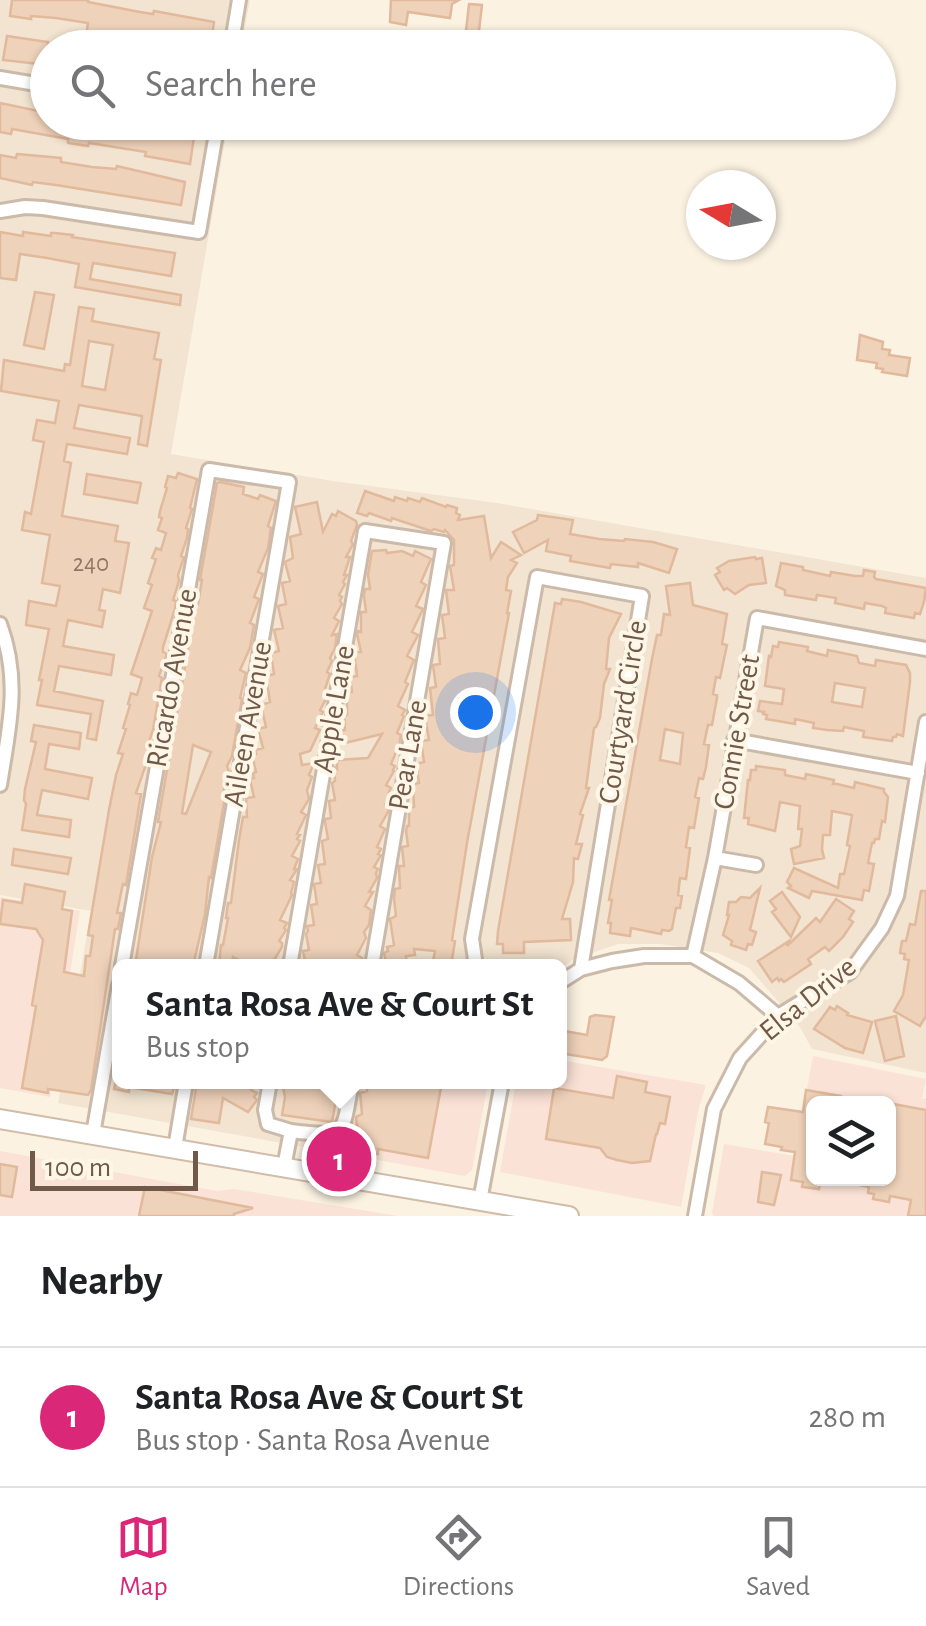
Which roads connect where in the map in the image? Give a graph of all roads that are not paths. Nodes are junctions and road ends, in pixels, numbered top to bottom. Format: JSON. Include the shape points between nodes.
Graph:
{"nodes":[{"id":1,"x":238,"y":0,"type":"edge"},
{"id":2,"x":234,"y":30,"type":"edge"},
{"id":3,"x":0,"y":78,"type":"edge"},
{"id":4,"x":30,"y":83,"type":"edge"},
{"id":5,"x":215,"y":140,"type":"edge"},
{"id":6,"x":0,"y":211,"type":"edge"},
{"id":7,"x":289,"y":482,"type":"joint"},
{"id":8,"x":444,"y":543,"type":"joint"},
{"id":9,"x":0,"y":624,"type":"edge"},
{"id":10,"x":926,"y":648,"type":"edge"},
{"id":11,"x":926,"y":722,"type":"edge"},
{"id":12,"x":734,"y":740,"type":"junction"},
{"id":13,"x":918,"y":774,"type":"junction"},
{"id":14,"x":0,"y":785,"type":"edge"},
{"id":15,"x":715,"y":858,"type":"junction"},
{"id":16,"x":756,"y":865,"type":"dead end"},
{"id":17,"x":693,"y":956,"type":"junction"},
{"id":18,"x":123,"y":959,"type":"edge"},
{"id":19,"x":207,"y":959,"type":"edge"},
{"id":20,"x":291,"y":959,"type":"edge"},
{"id":21,"x":373,"y":959,"type":"edge"},
{"id":22,"x":475,"y":959,"type":"edge"},
{"id":23,"x":581,"y":969,"type":"junction"},
{"id":24,"x":567,"y":978,"type":"edge"},
{"id":25,"x":778,"y":1016,"type":"junction"},
{"id":26,"x":112,"y":1025,"type":"edge"},
{"id":27,"x":185,"y":1089,"type":"edge"},
{"id":28,"x":269,"y":1089,"type":"edge"},
{"id":29,"x":351,"y":1089,"type":"edge"},
{"id":30,"x":501,"y":1089,"type":"edge"},
{"id":31,"x":0,"y":1119,"type":"edge"},
{"id":32,"x":291,"y":1131,"type":"junction"},
{"id":33,"x":93,"y":1134,"type":"junction"},
{"id":34,"x":175,"y":1148,"type":"junction"},
{"id":35,"x":284,"y":1167,"type":"junction"},
{"id":36,"x":480,"y":1201,"type":"junction"},
{"id":37,"x":569,"y":1216,"type":"edge"},
{"id":38,"x":695,"y":1216,"type":"edge"}],
"edges":[{"from":1,"to":2,"type":"street"},
{"from":3,"to":4,"type":"street"},
{"from":5,"to":6,"type":"street","via":[[198,232],[42,208]]},
{"from":7,"to":18,"type":"street","name":"Ricardo Avenue","via":[[209,470]]},
{"from":7,"to":19,"type":"street","name":"Aileen Avenue"},
{"from":8,"to":20,"type":"street","name":"Apple Lane","via":[[365,531]]},
{"from":8,"to":21,"type":"street","name":"Pear Lane"},
{"from":9,"to":14,"type":"street","via":[[13,703]]},
{"from":10,"to":12,"type":"street","name":"Connie Street","via":[[757,618]]},
{"from":11,"to":13,"type":"street","name":"Elsa Drive"},
{"from":12,"to":13,"type":"street"},
{"from":12,"to":15,"type":"street","name":"Connie Street"},
{"from":13,"to":25,"type":"street","name":"Elsa Drive","via":[[897,896],[882,928],[850,972]]},
{"from":15,"to":16,"type":"street"},
{"from":15,"to":17,"type":"street","name":"Connie Street"},
{"from":17,"to":23,"type":"street","via":[[644,956]]},
{"from":17,"to":25,"type":"street","via":[[739,982]]},
{"from":22,"to":23,"type":"street","name":"Courtyard Circle","via":[[472,939],[537,577],[642,596]]},
{"from":23,"to":24,"type":"street"},
{"from":25,"to":38,"type":"street","name":"Elsa Drive","via":[[740,1058],[714,1109]]},
{"from":26,"to":33,"type":"street"},
{"from":27,"to":34,"type":"street"},
{"from":28,"to":32,"type":"street","via":[[268,1124]]},
{"from":29,"to":32,"type":"street","via":[[340,1130],[330,1136]]},
{"from":30,"to":36,"type":"street"},
{"from":31,"to":33,"type":"main road"},
{"from":32,"to":35,"type":"street"},
{"from":33,"to":34,"type":"main road"},
{"from":34,"to":35,"type":"main road"},
{"from":35,"to":36,"type":"main road"},
{"from":36,"to":37,"type":"main road"}]}
